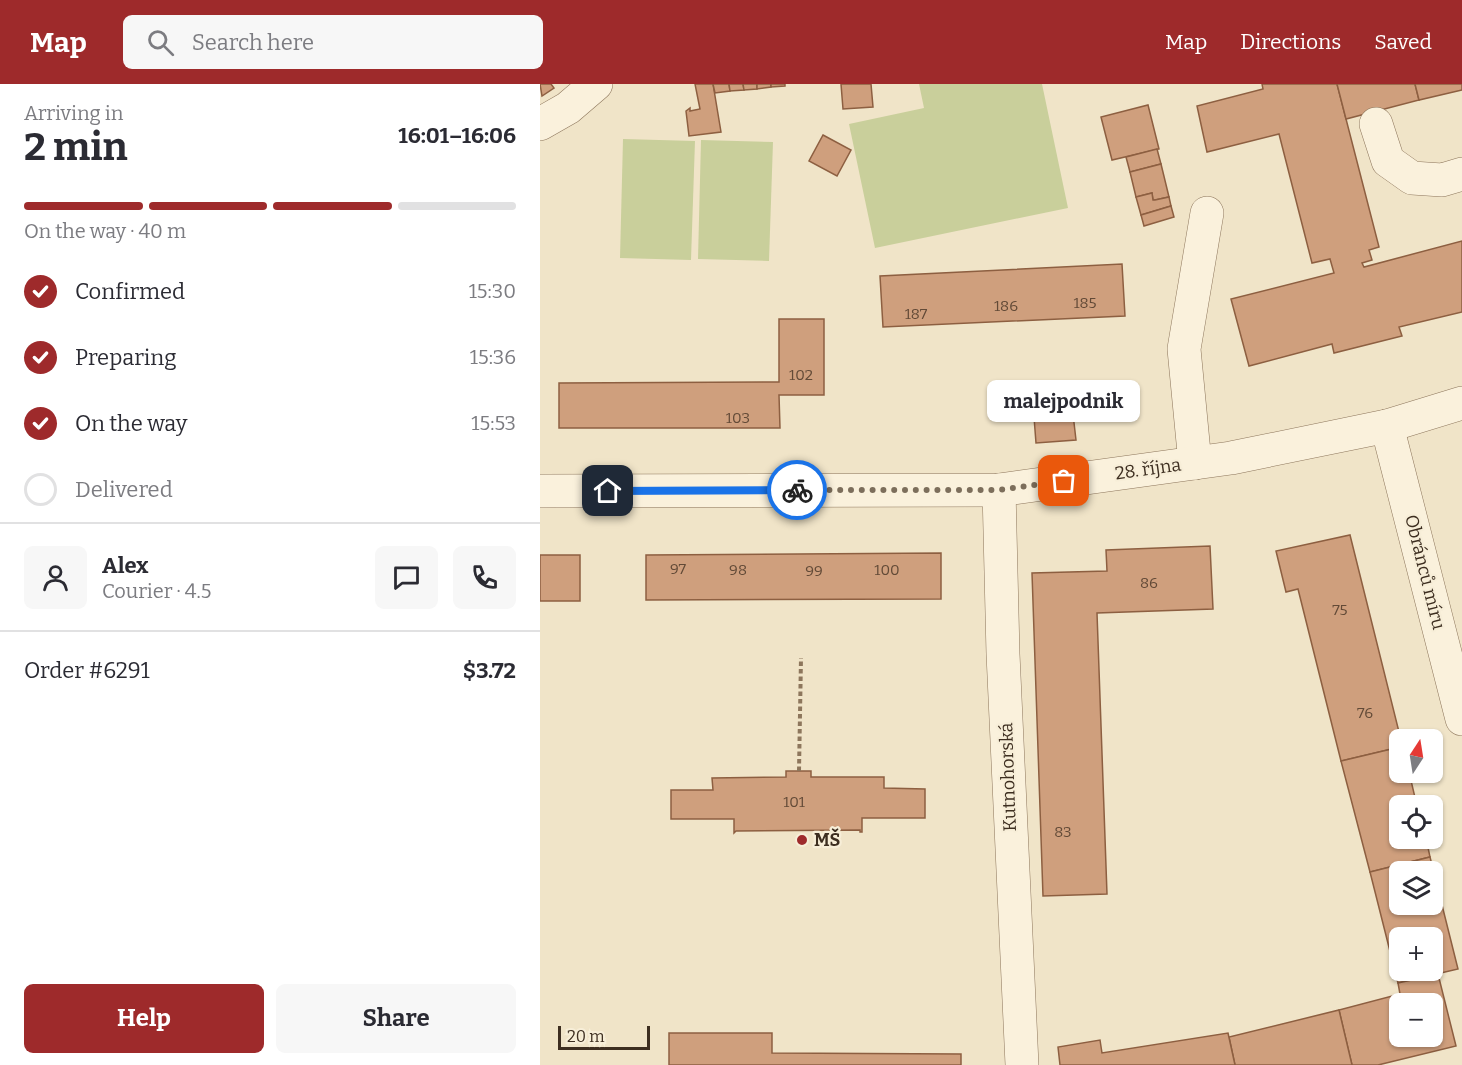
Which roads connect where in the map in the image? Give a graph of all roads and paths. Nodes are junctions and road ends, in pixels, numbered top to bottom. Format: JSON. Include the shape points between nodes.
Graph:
{"nodes":[{"id":1,"x":596,"y":84,"type":"edge"},
{"id":2,"x":540,"y":124,"type":"edge"},
{"id":3,"x":1376,"y":124,"type":"dead end"},
{"id":4,"x":1462,"y":174,"type":"edge"},
{"id":5,"x":1207,"y":213,"type":"dead end"},
{"id":6,"x":1462,"y":403,"type":"edge"},
{"id":7,"x":1387,"y":426,"type":"junction"},
{"id":8,"x":1195,"y":462,"type":"junction"},
{"id":9,"x":999,"y":490,"type":"junction"},
{"id":10,"x":540,"y":491,"type":"edge"},
{"id":11,"x":801,"y":658,"type":"dead end"},
{"id":12,"x":1462,"y":719,"type":"edge"},
{"id":13,"x":799,"y":771,"type":"dead end"},
{"id":14,"x":1022,"y":1065,"type":"edge"}],
"edges":[{"from":1,"to":2,"type":"street","via":[[568,108]]},
{"from":3,"to":4,"type":"street","via":[[1388,161],[1412,178],[1443,180]]},
{"from":5,"to":8,"type":"street","via":[[1184,349]]},
{"from":6,"to":7,"type":"street","name":"28. října"},
{"from":7,"to":8,"type":"street","name":"28. října"},
{"from":7,"to":12,"type":"street","name":"Obránců míru"},
{"from":8,"to":9,"type":"street","name":"28. října"},
{"from":9,"to":10,"type":"street","name":"28. října"},
{"from":9,"to":14,"type":"street","name":"Kutnohorská"},
{"from":11,"to":13,"type":"path"}]}
